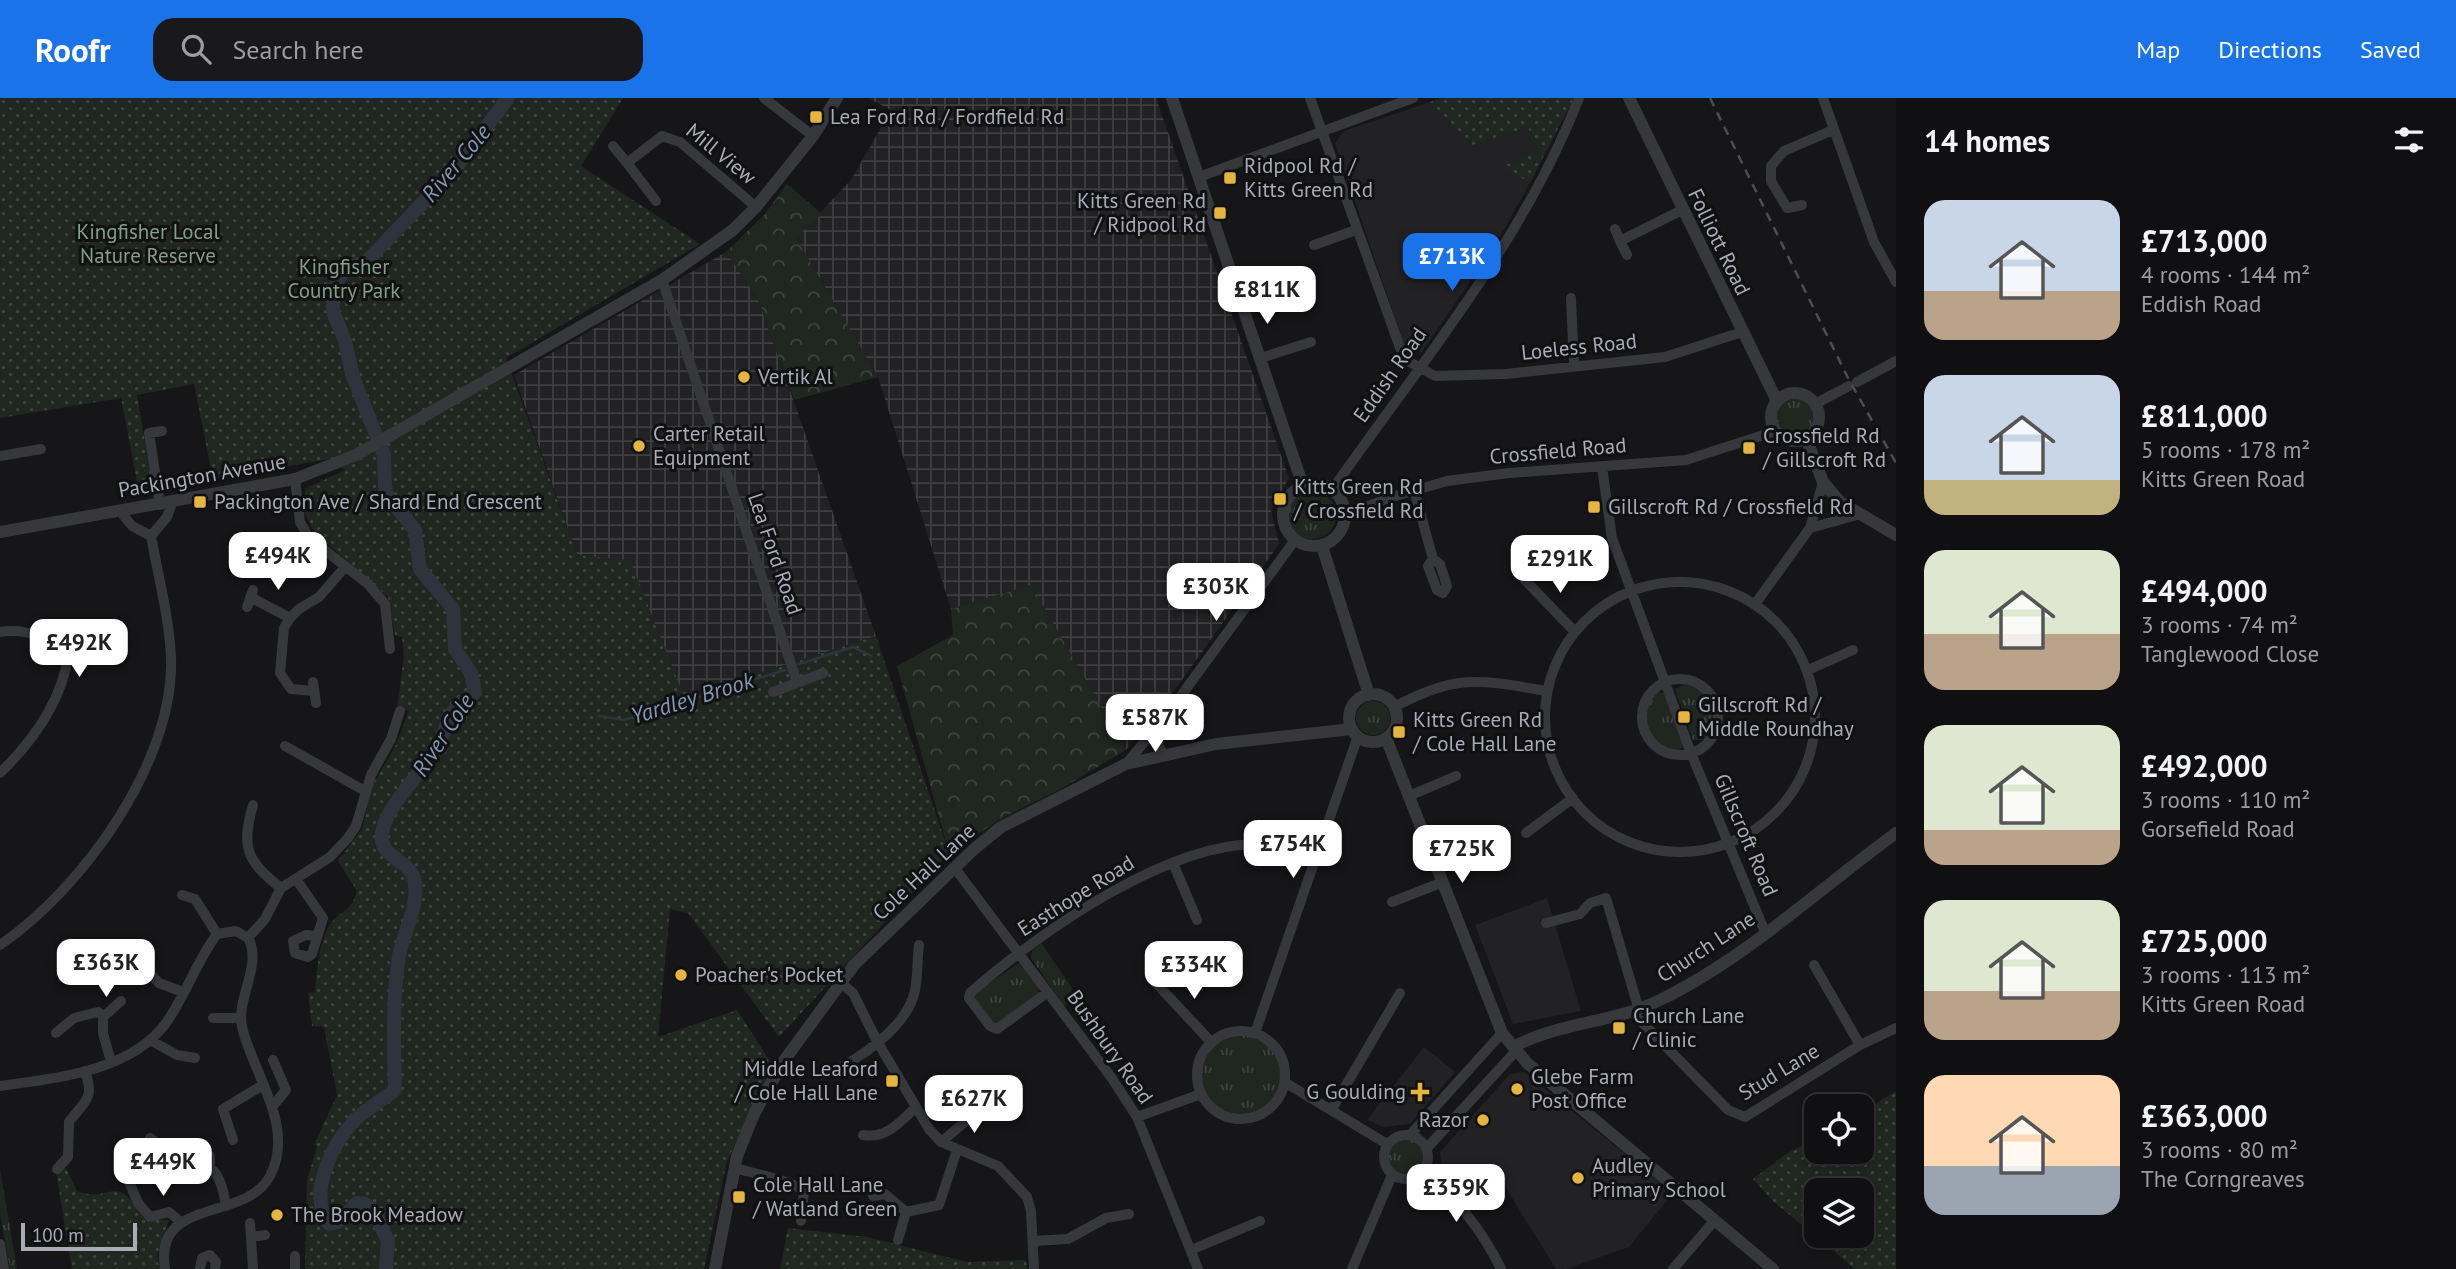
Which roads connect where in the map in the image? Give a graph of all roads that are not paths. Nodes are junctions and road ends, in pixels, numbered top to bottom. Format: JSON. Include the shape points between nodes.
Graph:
{"nodes":[{"id":1,"x":764,"y":98,"type":"edge"},
{"id":2,"x":837,"y":98,"type":"edge"},
{"id":3,"x":1172,"y":98,"type":"edge"},
{"id":4,"x":1310,"y":98,"type":"edge"},
{"id":5,"x":1413,"y":98,"type":"edge"},
{"id":6,"x":1579,"y":98,"type":"edge"},
{"id":7,"x":1629,"y":98,"type":"edge"},
{"id":8,"x":1824,"y":98,"type":"edge"},
{"id":9,"x":1321,"y":130,"type":"junction"},
{"id":10,"x":1833,"y":130,"type":"junction"},
{"id":11,"x":813,"y":136,"type":"junction"},
{"id":12,"x":613,"y":146,"type":"dead end"},
{"id":13,"x":627,"y":163,"type":"junction"},
{"id":14,"x":1199,"y":177,"type":"junction"},
{"id":15,"x":656,"y":201,"type":"dead end"},
{"id":16,"x":1802,"y":205,"type":"dead end"},
{"id":17,"x":756,"y":207,"type":"junction"},
{"id":18,"x":1682,"y":210,"type":"junction"},
{"id":19,"x":1615,"y":229,"type":"dead end"},
{"id":20,"x":1356,"y":230,"type":"junction"},
{"id":21,"x":1620,"y":241,"type":"junction"},
{"id":22,"x":1314,"y":246,"type":"dead end"},
{"id":23,"x":1628,"y":255,"type":"dead end"},
{"id":24,"x":662,"y":280,"type":"junction"},
{"id":25,"x":1896,"y":282,"type":"edge"},
{"id":26,"x":1571,"y":298,"type":"dead end"},
{"id":27,"x":1742,"y":332,"type":"junction"},
{"id":28,"x":1311,"y":342,"type":"dead end"},
{"id":29,"x":1261,"y":358,"type":"junction"},
{"id":30,"x":1896,"y":361,"type":"edge"},
{"id":31,"x":1574,"y":365,"type":"junction"},
{"id":32,"x":1419,"y":368,"type":"junction"},
{"id":33,"x":1777,"y":401,"type":"junction"},
{"id":34,"x":1815,"y":404,"type":"junction"},
{"id":35,"x":162,"y":431,"type":"dead end"},
{"id":36,"x":1776,"y":431,"type":"junction"},
{"id":37,"x":1806,"y":438,"type":"junction"},
{"id":38,"x":41,"y":449,"type":"dead end"},
{"id":39,"x":0,"y":456,"type":"edge"},
{"id":40,"x":1602,"y":467,"type":"junction"},
{"id":41,"x":295,"y":480,"type":"junction"},
{"id":42,"x":1823,"y":482,"type":"junction"},
{"id":43,"x":1303,"y":486,"type":"junction"},
{"id":44,"x":1332,"y":490,"type":"junction"},
{"id":45,"x":1414,"y":490,"type":"junction"},
{"id":46,"x":166,"y":504,"type":"junction"},
{"id":47,"x":120,"y":511,"type":"junction"},
{"id":48,"x":1345,"y":515,"type":"junction"},
{"id":49,"x":1857,"y":515,"type":"junction"},
{"id":50,"x":1810,"y":527,"type":"junction"},
{"id":51,"x":1,"y":528,"type":"edge"},
{"id":52,"x":1896,"y":535,"type":"edge"},
{"id":53,"x":152,"y":536,"type":"junction"},
{"id":54,"x":1295,"y":540,"type":"junction"},
{"id":55,"x":1322,"y":546,"type":"junction"},
{"id":56,"x":1433,"y":559,"type":"dead end"},
{"id":57,"x":345,"y":567,"type":"junction"},
{"id":58,"x":1525,"y":580,"type":"dead end"},
{"id":59,"x":1631,"y":591,"type":"junction"},
{"id":60,"x":251,"y":598,"type":"dead end"},
{"id":61,"x":1755,"y":604,"type":"junction"},
{"id":62,"x":290,"y":618,"type":"junction"},
{"id":63,"x":0,"y":632,"type":"edge"},
{"id":64,"x":1576,"y":632,"type":"junction"},
{"id":65,"x":390,"y":649,"type":"dead end"},
{"id":66,"x":1853,"y":650,"type":"dead end"},
{"id":67,"x":1808,"y":670,"type":"junction"},
{"id":68,"x":823,"y":673,"type":"dead end"},
{"id":69,"x":797,"y":682,"type":"junction"},
{"id":70,"x":1666,"y":682,"type":"junction"},
{"id":71,"x":1546,"y":691,"type":"junction"},
{"id":72,"x":773,"y":692,"type":"dead end"},
{"id":73,"x":1369,"y":695,"type":"junction"},
{"id":74,"x":316,"y":703,"type":"dead end"},
{"id":75,"x":1394,"y":707,"type":"junction"},
{"id":76,"x":400,"y":711,"type":"dead end"},
{"id":77,"x":1160,"y":723,"type":"junction"},
{"id":78,"x":1355,"y":733,"type":"junction"},
{"id":79,"x":1386,"y":738,"type":"junction"},
{"id":80,"x":285,"y":746,"type":"dead end"},
{"id":81,"x":1691,"y":753,"type":"junction"},
{"id":82,"x":1164,"y":755,"type":"junction"},
{"id":83,"x":1126,"y":764,"type":"junction"},
{"id":84,"x":0,"y":773,"type":"edge"},
{"id":85,"x":1456,"y":776,"type":"dead end"},
{"id":86,"x":365,"y":791,"type":"junction"},
{"id":87,"x":1409,"y":796,"type":"junction"},
{"id":88,"x":1573,"y":798,"type":"junction"},
{"id":89,"x":253,"y":805,"type":"dead end"},
{"id":90,"x":1526,"y":833,"type":"dead end"},
{"id":91,"x":1896,"y":833,"type":"edge"},
{"id":92,"x":1730,"y":843,"type":"junction"},
{"id":93,"x":1316,"y":860,"type":"junction"},
{"id":94,"x":1173,"y":863,"type":"junction"},
{"id":95,"x":954,"y":867,"type":"junction"},
{"id":96,"x":296,"y":879,"type":"junction"},
{"id":97,"x":1443,"y":882,"type":"junction"},
{"id":98,"x":281,"y":888,"type":"junction"},
{"id":99,"x":182,"y":895,"type":"dead end"},
{"id":100,"x":1392,"y":902,"type":"dead end"},
{"id":101,"x":1197,"y":920,"type":"dead end"},
{"id":102,"x":1546,"y":923,"type":"dead end"},
{"id":103,"x":1765,"y":932,"type":"junction"},
{"id":104,"x":217,"y":934,"type":"junction"},
{"id":105,"x":317,"y":936,"type":"dead end"},
{"id":106,"x":247,"y":938,"type":"junction"},
{"id":107,"x":0,"y":945,"type":"edge"},
{"id":108,"x":919,"y":946,"type":"dead end"},
{"id":109,"x":1019,"y":954,"type":"junction"},
{"id":110,"x":1814,"y":965,"type":"dead end"},
{"id":111,"x":143,"y":967,"type":"dead end"},
{"id":112,"x":840,"y":982,"type":"junction"},
{"id":113,"x":1155,"y":982,"type":"dead end"},
{"id":114,"x":183,"y":992,"type":"junction"},
{"id":115,"x":1048,"y":992,"type":"junction"},
{"id":116,"x":1400,"y":993,"type":"dead end"},
{"id":117,"x":121,"y":1001,"type":"dead end"},
{"id":118,"x":1636,"y":1011,"type":"junction"},
{"id":119,"x":103,"y":1017,"type":"junction"},
{"id":120,"x":213,"y":1018,"type":"dead end"},
{"id":121,"x":241,"y":1018,"type":"junction"},
{"id":122,"x":1896,"y":1028,"type":"edge"},
{"id":123,"x":1255,"y":1032,"type":"junction"},
{"id":124,"x":56,"y":1033,"type":"dead end"},
{"id":125,"x":1502,"y":1033,"type":"junction"},
{"id":126,"x":150,"y":1040,"type":"junction"},
{"id":127,"x":877,"y":1041,"type":"junction"},
{"id":128,"x":1211,"y":1042,"type":"junction"},
{"id":129,"x":1860,"y":1045,"type":"junction"},
{"id":130,"x":1515,"y":1049,"type":"junction"},
{"id":131,"x":195,"y":1058,"type":"dead end"},
{"id":132,"x":273,"y":1060,"type":"dead end"},
{"id":133,"x":111,"y":1062,"type":"junction"},
{"id":134,"x":85,"y":1071,"type":"junction"},
{"id":135,"x":825,"y":1074,"type":"dead end"},
{"id":136,"x":1286,"y":1083,"type":"junction"},
{"id":137,"x":263,"y":1085,"type":"junction"},
{"id":138,"x":0,"y":1086,"type":"edge"},
{"id":139,"x":1201,"y":1094,"type":"junction"},
{"id":140,"x":977,"y":1102,"type":"dead end"},
{"id":141,"x":272,"y":1107,"type":"junction"},
{"id":142,"x":915,"y":1108,"type":"junction"},
{"id":143,"x":1332,"y":1109,"type":"junction"},
{"id":144,"x":1137,"y":1117,"type":"junction"},
{"id":145,"x":863,"y":1135,"type":"dead end"},
{"id":146,"x":1409,"y":1135,"type":"junction"},
{"id":147,"x":150,"y":1138,"type":"dead end"},
{"id":148,"x":233,"y":1140,"type":"dead end"},
{"id":149,"x":941,"y":1142,"type":"junction"},
{"id":150,"x":1387,"y":1144,"type":"junction"},
{"id":151,"x":1427,"y":1149,"type":"junction"},
{"id":152,"x":957,"y":1150,"type":"junction"},
{"id":153,"x":189,"y":1151,"type":"junction"},
{"id":154,"x":57,"y":1168,"type":"dead end"},
{"id":155,"x":210,"y":1168,"type":"junction"},
{"id":156,"x":736,"y":1168,"type":"junction"},
{"id":157,"x":1425,"y":1169,"type":"junction"},
{"id":158,"x":1392,"y":1175,"type":"junction"},
{"id":159,"x":130,"y":1184,"type":"dead end"},
{"id":160,"x":873,"y":1196,"type":"dead end"},
{"id":161,"x":226,"y":1206,"type":"junction"},
{"id":162,"x":906,"y":1212,"type":"junction"},
{"id":163,"x":1129,"y":1214,"type":"dead end"},
{"id":164,"x":1715,"y":1220,"type":"junction"},
{"id":165,"x":801,"y":1221,"type":"dead end"},
{"id":166,"x":1260,"y":1221,"type":"dead end"},
{"id":167,"x":181,"y":1222,"type":"junction"},
{"id":168,"x":250,"y":1223,"type":"dead end"},
{"id":169,"x":265,"y":1235,"type":"dead end"},
{"id":170,"x":252,"y":1237,"type":"junction"},
{"id":171,"x":898,"y":1240,"type":"dead end"},
{"id":172,"x":1033,"y":1241,"type":"junction"},
{"id":173,"x":0,"y":1244,"type":"edge"},
{"id":174,"x":1191,"y":1250,"type":"junction"},
{"id":175,"x":295,"y":1256,"type":"dead end"},
{"id":176,"x":1354,"y":1268,"type":"edge"},
{"id":177,"x":4,"y":1269,"type":"edge"},
{"id":178,"x":165,"y":1269,"type":"edge"},
{"id":179,"x":200,"y":1269,"type":"edge"},
{"id":180,"x":215,"y":1269,"type":"edge"},
{"id":181,"x":253,"y":1269,"type":"edge"},
{"id":182,"x":295,"y":1269,"type":"edge"},
{"id":183,"x":715,"y":1269,"type":"edge"},
{"id":184,"x":1034,"y":1269,"type":"edge"},
{"id":185,"x":1198,"y":1269,"type":"edge"},
{"id":186,"x":1501,"y":1269,"type":"edge"},
{"id":187,"x":1673,"y":1269,"type":"edge"},
{"id":188,"x":1773,"y":1269,"type":"edge"}],
"edges":[{"from":1,"to":11,"type":"street"},
{"from":2,"to":11,"type":"street"},
{"from":3,"to":14,"type":"street"},
{"from":4,"to":9,"type":"street"},
{"from":5,"to":9,"type":"street"},
{"from":6,"to":32,"type":"street","name":"Eddish Road","via":[[1557,154],[1515,229]]},
{"from":7,"to":18,"type":"street","name":"Folliott Road"},
{"from":8,"to":10,"type":"street"},
{"from":9,"to":14,"type":"street"},
{"from":9,"to":20,"type":"street"},
{"from":10,"to":16,"type":"street","via":[[1784,151],[1771,166],[1771,180],[1787,208]]},
{"from":10,"to":25,"type":"street","via":[[1874,242]]},
{"from":11,"to":17,"type":"street"},
{"from":12,"to":13,"type":"street"},
{"from":13,"to":15,"type":"street"},
{"from":13,"to":17,"type":"street","name":"Mill View","via":[[657,138],[672,137]]},
{"from":14,"to":29,"type":"street"},
{"from":17,"to":24,"type":"street","via":[[733,230]]},
{"from":18,"to":21,"type":"street"},
{"from":18,"to":27,"type":"street","name":"Folliott Road"},
{"from":19,"to":21,"type":"street"},
{"from":20,"to":22,"type":"street"},
{"from":20,"to":32,"type":"street","via":[[1402,353]]},
{"from":21,"to":23,"type":"street"},
{"from":24,"to":41,"type":"street","name":"Packington Avenue","via":[[356,455]]},
{"from":24,"to":69,"type":"street","name":"Lea Ford Road"},
{"from":26,"to":31,"type":"street"},
{"from":27,"to":31,"type":"street","name":"Loeless Road","via":[[1665,357]]},
{"from":27,"to":33,"type":"street","name":"Folliott Road"},
{"from":28,"to":29,"type":"street"},
{"from":29,"to":43,"type":"street"},
{"from":30,"to":34,"type":"street"},
{"from":31,"to":32,"type":"street","name":"Loeless Road","via":[[1506,374],[1435,376]]},
{"from":32,"to":44,"type":"street","name":"Eddish Road"},
{"from":33,"to":34,"type":"street","via":[[1794,393]]},
{"from":33,"to":36,"type":"street","via":[[1771,415]]},
{"from":34,"to":37,"type":"street","via":[[1818,423]]},
{"from":35,"to":46,"type":"street","via":[[149,433]]},
{"from":36,"to":37,"type":"street","via":[[1790,440]]},
{"from":36,"to":40,"type":"street","name":"Crossfield Road","via":[[1686,460]]},
{"from":37,"to":42,"type":"street"},
{"from":38,"to":39,"type":"street"},
{"from":40,"to":45,"type":"street","name":"Crossfield Road","via":[[1509,473]]},
{"from":40,"to":59,"type":"street","name":"Gillscroft Road","via":[[1612,538]]},
{"from":41,"to":46,"type":"street","name":"Packington Avenue"},
{"from":41,"to":57,"type":"street","via":[[300,522],[309,538]]},
{"from":42,"to":49,"type":"street"},
{"from":42,"to":50,"type":"street"},
{"from":43,"to":44,"type":"street","via":[[1321,484]]},
{"from":43,"to":54,"type":"street","via":[[1291,494],[1282,511],[1284,526]]},
{"from":44,"to":48,"type":"street"},
{"from":45,"to":48,"type":"street","name":"Crossfield Road"},
{"from":45,"to":56,"type":"street"},
{"from":46,"to":47,"type":"street","name":"Packington Avenue"},
{"from":46,"to":53,"type":"street","via":[[167,517]]},
{"from":47,"to":51,"type":"street","name":"Packington Avenue"},
{"from":47,"to":53,"type":"street","via":[[132,526]]},
{"from":48,"to":55,"type":"street","via":[[1337,536]]},
{"from":49,"to":50,"type":"street"},
{"from":49,"to":52,"type":"street"},
{"from":50,"to":61,"type":"street"},
{"from":53,"to":107,"type":"street","via":[[171,657],[169,696],[158,741],[136,787],[83,863],[35,918]]},
{"from":54,"to":55,"type":"street"},
{"from":54,"to":77,"type":"street"},
{"from":55,"to":73,"type":"street"},
{"from":57,"to":62,"type":"street","via":[[319,597]]},
{"from":57,"to":65,"type":"street","via":[[385,604]]},
{"from":58,"to":64,"type":"street"},
{"from":59,"to":61,"type":"street","via":[[1695,582]]},
{"from":59,"to":64,"type":"street","via":[[1610,599]]},
{"from":59,"to":70,"type":"street","name":"Gillscroft Road"},
{"from":60,"to":62,"type":"street"},
{"from":61,"to":67,"type":"street","via":[[1795,644]]},
{"from":62,"to":74,"type":"street","via":[[284,628],[280,673],[291,689],[314,687]]},
{"from":63,"to":84,"type":"street","via":[[48,638],[62,646],[68,657],[50,711]]},
{"from":64,"to":71,"type":"street","via":[[1562,650]]},
{"from":66,"to":67,"type":"street"},
{"from":67,"to":92,"type":"street","via":[[1816,727],[1802,776],[1768,819]]},
{"from":68,"to":69,"type":"street"},
{"from":69,"to":72,"type":"street"},
{"from":70,"to":81,"type":"street","name":"Gillscroft Road"},
{"from":70,"to":81,"type":"street","via":[[1645,699],[1643,728],[1657,749]]},
{"from":70,"to":81,"type":"street","via":[[1692,679],[1716,701],[1719,722],[1713,736]]},
{"from":71,"to":75,"type":"street","via":[[1482,680],[1456,682]]},
{"from":71,"to":88,"type":"street","via":[[1545,733],[1559,776]]},
{"from":73,"to":75,"type":"street","via":[[1382,696]]},
{"from":73,"to":78,"type":"street","via":[[1353,705],[1350,713]]},
{"from":75,"to":79,"type":"street","via":[[1396,724]]},
{"from":76,"to":86,"type":"street"},
{"from":77,"to":82,"type":"street","via":[[1158,745]]},
{"from":77,"to":83,"type":"street"},
{"from":78,"to":79,"type":"street","via":[[1372,742]]},
{"from":78,"to":82,"type":"street","name":"Cole Hall Lane","via":[[1216,744]]},
{"from":78,"to":93,"type":"street"},
{"from":79,"to":87,"type":"street"},
{"from":80,"to":86,"type":"street"},
{"from":81,"to":92,"type":"street","name":"Gillscroft Road"},
{"from":82,"to":83,"type":"street","name":"Cole Hall Lane"},
{"from":83,"to":95,"type":"street","name":"Cole Hall Lane","via":[[1001,827]]},
{"from":85,"to":87,"type":"street"},
{"from":86,"to":96,"type":"street","via":[[348,838],[330,857]]},
{"from":87,"to":97,"type":"street"},
{"from":88,"to":90,"type":"street"},
{"from":88,"to":92,"type":"street","via":[[1605,829],[1638,845],[1683,853]]},
{"from":89,"to":98,"type":"street","via":[[245,833],[247,847],[267,877]]},
{"from":91,"to":103,"type":"street","name":"Church Lane"},
{"from":92,"to":103,"type":"street","name":"Gillscroft Road"},
{"from":93,"to":94,"type":"street","name":"Easthope Road","via":[[1272,845],[1243,845]]},
{"from":93,"to":123,"type":"street"},
{"from":94,"to":101,"type":"street"},
{"from":94,"to":109,"type":"street","name":"Easthope Road","via":[[1104,896]]},
{"from":95,"to":109,"type":"street","name":"Bushbury Road"},
{"from":95,"to":112,"type":"street","name":"Cole Hall Lane"},
{"from":96,"to":98,"type":"street"},
{"from":96,"to":105,"type":"street","via":[[323,918]]},
{"from":97,"to":100,"type":"street"},
{"from":97,"to":125,"type":"street"},
{"from":98,"to":106,"type":"street","via":[[265,919]]},
{"from":99,"to":104,"type":"street","via":[[195,899]]},
{"from":102,"to":118,"type":"street","via":[[1580,914],[1590,903],[1606,898]]},
{"from":103,"to":118,"type":"street","name":"Church Lane","via":[[1681,989]]},
{"from":104,"to":106,"type":"street","via":[[236,931]]},
{"from":104,"to":114,"type":"street"},
{"from":106,"to":121,"type":"street","via":[[253,956]]},
{"from":108,"to":127,"type":"street","via":[[912,958],[915,989],[909,1007]]},
{"from":109,"to":115,"type":"street","name":"Bushbury Road"},
{"from":109,"to":115,"type":"street","name":"Easthope Road","via":[[970,993],[983,1018],[997,1029]]},
{"from":110,"to":129,"type":"street"},
{"from":111,"to":114,"type":"street","via":[[159,983]]},
{"from":112,"to":127,"type":"street","via":[[853,993]]},
{"from":112,"to":156,"type":"street","name":"Cole Hall Lane","via":[[783,1062],[754,1114]]},
{"from":113,"to":128,"type":"street"},
{"from":114,"to":126,"type":"street"},
{"from":115,"to":144,"type":"street","name":"Bushbury Road"},
{"from":116,"to":143,"type":"street"},
{"from":117,"to":119,"type":"street"},
{"from":118,"to":129,"type":"street","name":"Stud Lane","via":[[1728,1110],[1745,1117]]},
{"from":118,"to":130,"type":"street","name":"Church Lane","via":[[1534,1036]]},
{"from":119,"to":124,"type":"street","via":[[98,1012],[74,1018]]},
{"from":119,"to":133,"type":"street"},
{"from":120,"to":121,"type":"street"},
{"from":121,"to":137,"type":"street"},
{"from":122,"to":129,"type":"street","name":"Stud Lane"},
{"from":123,"to":128,"type":"street","via":[[1232,1031]]},
{"from":123,"to":136,"type":"street","via":[[1283,1058]]},
{"from":125,"to":130,"type":"street"},
{"from":125,"to":146,"type":"street"},
{"from":126,"to":131,"type":"street","via":[[177,1055]]},
{"from":126,"to":133,"type":"street"},
{"from":127,"to":135,"type":"street"},
{"from":127,"to":142,"type":"street"},
{"from":128,"to":139,"type":"street","via":[[1199,1061]]},
{"from":130,"to":151,"type":"street"},
{"from":130,"to":164,"type":"street"},
{"from":132,"to":141,"type":"street","via":[[286,1090]]},
{"from":133,"to":134,"type":"street"},
{"from":134,"to":138,"type":"street"},
{"from":134,"to":154,"type":"street","via":[[91,1087],[88,1100],[69,1122],[68,1157]]},
{"from":136,"to":139,"type":"street","via":[[1274,1106],[1252,1118],[1227,1117]]},
{"from":136,"to":143,"type":"street"},
{"from":137,"to":141,"type":"street"},
{"from":137,"to":148,"type":"street","via":[[223,1109]]},
{"from":139,"to":144,"type":"street"},
{"from":140,"to":149,"type":"street","via":[[965,1122]]},
{"from":141,"to":161,"type":"street","via":[[278,1141],[271,1175],[254,1194]]},
{"from":142,"to":145,"type":"street","via":[[876,1137]]},
{"from":142,"to":149,"type":"street"},
{"from":143,"to":150,"type":"street"},
{"from":144,"to":174,"type":"street","name":"Bushbury Road"},
{"from":146,"to":150,"type":"street","via":[[1399,1135]]},
{"from":146,"to":151,"type":"street"},
{"from":147,"to":153,"type":"street","via":[[166,1150]]},
{"from":149,"to":152,"type":"street"},
{"from":150,"to":158,"type":"street","via":[[1383,1156]]},
{"from":151,"to":157,"type":"street"},
{"from":152,"to":162,"type":"street","via":[[939,1205]]},
{"from":152,"to":172,"type":"street","via":[[998,1166],[1016,1182],[1027,1197]]},
{"from":153,"to":155,"type":"street","via":[[196,1162]]},
{"from":153,"to":155,"type":"street","via":[[206,1150]]},
{"from":155,"to":161,"type":"street"},
{"from":156,"to":165,"type":"street","via":[[804,1191]]},
{"from":156,"to":183,"type":"street","name":"Cole Hall Lane"},
{"from":157,"to":158,"type":"street","via":[[1412,1179]]},
{"from":157,"to":186,"type":"street","via":[[1457,1199]]},
{"from":158,"to":176,"type":"street"},
{"from":159,"to":167,"type":"street","via":[[150,1217],[169,1212]]},
{"from":160,"to":162,"type":"street","via":[[885,1194]]},
{"from":161,"to":167,"type":"street"},
{"from":162,"to":171,"type":"street"},
{"from":163,"to":172,"type":"street","via":[[1106,1218],[1068,1239]]},
{"from":164,"to":187,"type":"street"},
{"from":164,"to":188,"type":"street"},
{"from":166,"to":174,"type":"street"},
{"from":167,"to":178,"type":"street","via":[[164,1250]]},
{"from":168,"to":170,"type":"street"},
{"from":169,"to":170,"type":"street"},
{"from":170,"to":181,"type":"street"},
{"from":172,"to":184,"type":"street"},
{"from":173,"to":177,"type":"street"},
{"from":174,"to":185,"type":"street","name":"Bushbury Road"},
{"from":175,"to":182,"type":"street"},
{"from":179,"to":180,"type":"street","via":[[202,1258],[211,1255]]}]}
